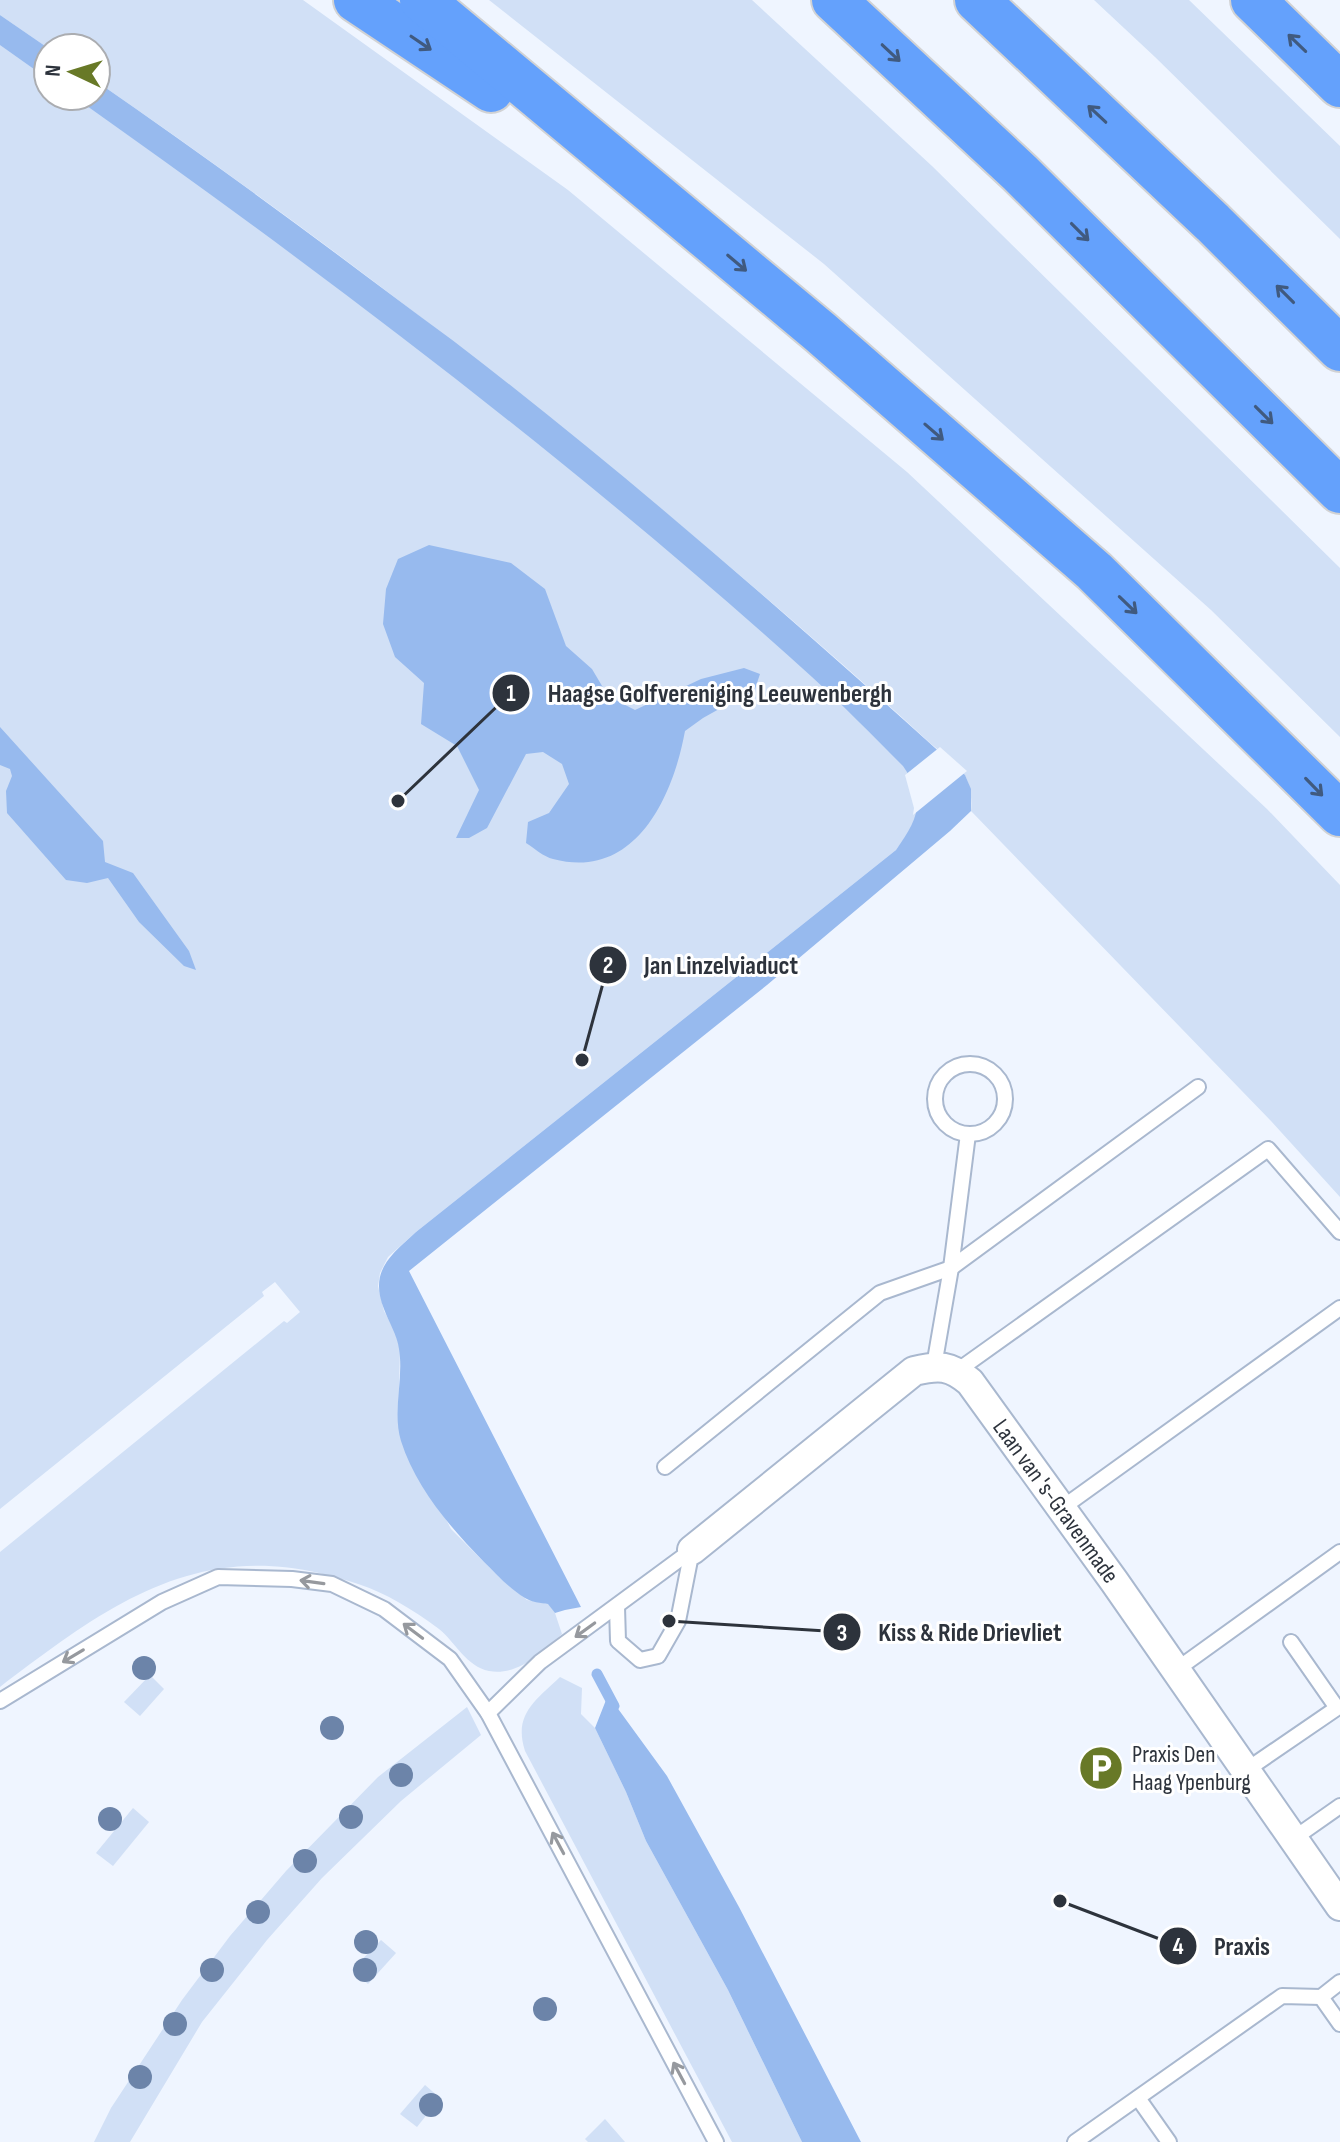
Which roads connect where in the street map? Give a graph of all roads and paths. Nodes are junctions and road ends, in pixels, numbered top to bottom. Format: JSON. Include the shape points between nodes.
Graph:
{"nodes":[{"id":1,"x":356,"y":0,"type":"edge"},
{"id":2,"x":422,"y":0,"type":"edge"},
{"id":3,"x":834,"y":0,"type":"edge"},
{"id":4,"x":977,"y":0,"type":"edge"},
{"id":5,"x":1253,"y":0,"type":"edge"},
{"id":6,"x":1340,"y":85,"type":"edge"},
{"id":7,"x":677,"y":213,"type":"junction"},
{"id":8,"x":1340,"y":349,"type":"edge"},
{"id":9,"x":1340,"y":491,"type":"edge"},
{"id":10,"x":1340,"y":814,"type":"edge"},
{"id":11,"x":1198,"y":1087,"type":"dead end"},
{"id":12,"x":968,"y":1134,"type":"junction"},
{"id":13,"x":1340,"y":1232,"type":"edge"},
{"id":14,"x":951,"y":1268,"type":"junction"},
{"id":15,"x":1340,"y":1308,"type":"edge"},
{"id":16,"x":946,"y":1368,"type":"junction"},
{"id":17,"x":665,"y":1467,"type":"dead end"},
{"id":18,"x":1062,"y":1508,"type":"junction"},
{"id":19,"x":692,"y":1550,"type":"junction"},
{"id":20,"x":1340,"y":1552,"type":"edge"},
{"id":21,"x":617,"y":1607,"type":"junction"},
{"id":22,"x":1291,"y":1642,"type":"dead end"},
{"id":23,"x":1176,"y":1670,"type":"junction"},
{"id":24,"x":0,"y":1701,"type":"edge"},
{"id":25,"x":488,"y":1713,"type":"junction"},
{"id":26,"x":1245,"y":1771,"type":"junction"},
{"id":27,"x":1340,"y":1806,"type":"edge"},
{"id":28,"x":1293,"y":1839,"type":"junction"},
{"id":29,"x":1340,"y":1906,"type":"edge"},
{"id":30,"x":1340,"y":1982,"type":"edge"},
{"id":31,"x":1321,"y":1997,"type":"junction"},
{"id":32,"x":1340,"y":2024,"type":"edge"},
{"id":33,"x":1138,"y":2098,"type":"junction"},
{"id":34,"x":716,"y":2142,"type":"edge"},
{"id":35,"x":1075,"y":2142,"type":"edge"},
{"id":36,"x":1169,"y":2142,"type":"edge"}],
"edges":[{"from":1,"to":7,"type":"highway","one_way":true},
{"from":2,"to":7,"type":"highway"},
{"from":3,"to":9,"type":"highway","one_way":true,"via":[[1020,173]]},
{"from":8,"to":4,"type":"highway","one_way":true},
{"from":6,"to":5,"type":"highway","one_way":true},
{"from":7,"to":10,"type":"highway","one_way":true,"via":[[1094,571]]},
{"from":11,"to":14,"type":"lane"},
{"from":12,"to":12,"type":"lane","via":[[947,1125],[936,1105],[947,1073],[968,1064],[990,1070],[1005,1099],[1004,1111],[990,1128]]},
{"from":12,"to":14,"type":"lane"},
{"from":13,"to":16,"type":"lane","via":[[1268,1149]]},
{"from":14,"to":16,"type":"lane"},
{"from":14,"to":17,"type":"lane","via":[[880,1293]]},
{"from":15,"to":18,"type":"lane"},
{"from":16,"to":18,"type":"street","name":"Laan van 's-Gravenmade","via":[[970,1382]]},
{"from":16,"to":19,"type":"street","via":[[914,1371]]},
{"from":18,"to":23,"type":"street","name":"Laan van 's-Gravenmade"},
{"from":19,"to":21,"type":"lane"},
{"from":19,"to":21,"type":"lane","via":[[678,1621],[658,1656],[640,1660],[618,1641]]},
{"from":20,"to":23,"type":"lane"},
{"from":21,"to":25,"type":"lane","one_way":true,"via":[[540,1662]]},
{"from":22,"to":26,"type":"lane","via":[[1337,1708]]},
{"from":23,"to":26,"type":"street","name":"Laan van 's-Gravenmade"},
{"from":25,"to":24,"type":"lane","one_way":true,"via":[[450,1659],[384,1609],[332,1584],[218,1577],[162,1602]]},
{"from":34,"to":25,"type":"lane","one_way":true},
{"from":26,"to":28,"type":"street","name":"Laan van 's-Gravenmade"},
{"from":27,"to":28,"type":"lane"},
{"from":28,"to":29,"type":"street","name":"Laan van 's-Gravenmade"},
{"from":30,"to":31,"type":"lane"},
{"from":31,"to":32,"type":"lane"},
{"from":31,"to":33,"type":"lane","via":[[1282,1996]]},
{"from":33,"to":35,"type":"lane"},
{"from":33,"to":36,"type":"lane"}]}
